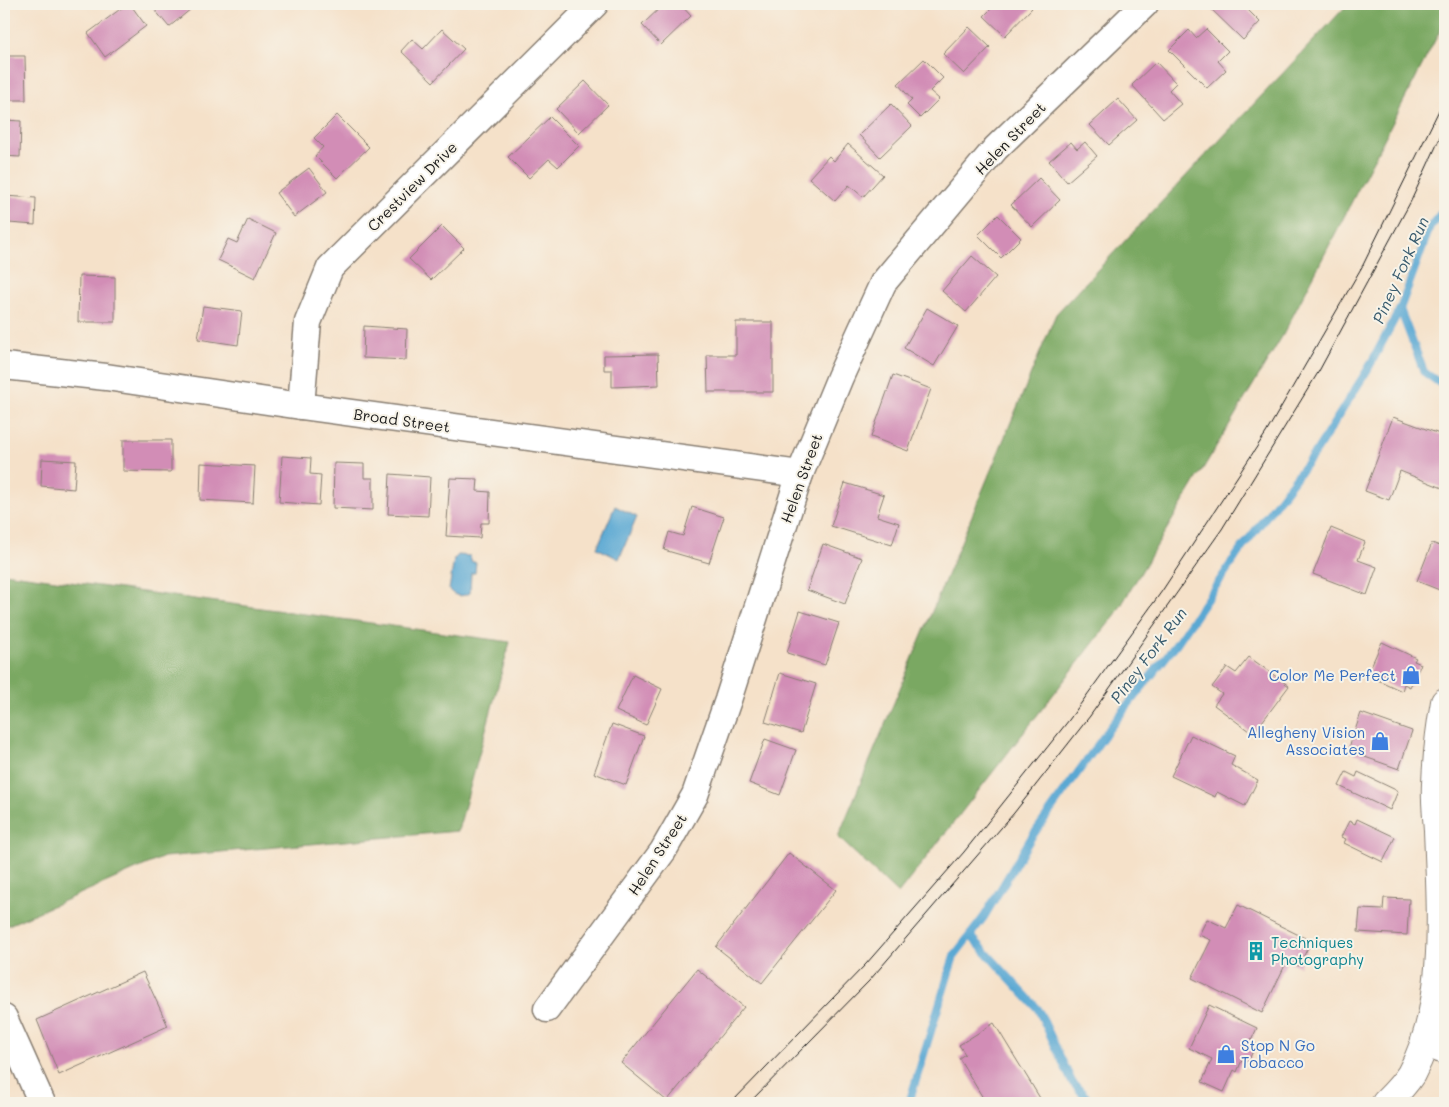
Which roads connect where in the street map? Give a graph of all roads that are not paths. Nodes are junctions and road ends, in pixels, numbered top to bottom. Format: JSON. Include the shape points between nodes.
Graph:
{"nodes":[{"id":1,"x":595,"y":4,"type":"edge"},
{"id":2,"x":1145,"y":4,"type":"edge"},
{"id":3,"x":4,"y":366,"type":"edge"},
{"id":4,"x":301,"y":406,"type":"junction"},
{"id":5,"x":800,"y":474,"type":"junction"},
{"id":6,"x":1445,"y":702,"type":"edge"},
{"id":7,"x":547,"y":1009,"type":"dead end"},
{"id":8,"x":4,"y":1018,"type":"edge"},
{"id":9,"x":1436,"y":1047,"type":"edge"},
{"id":10,"x":42,"y":1103,"type":"edge"},
{"id":11,"x":1386,"y":1103,"type":"edge"}],
"edges":[{"from":1,"to":4,"type":"street","name":"Crestview Drive","via":[[330,268],[308,322]]},
{"from":2,"to":5,"type":"street","name":"Helen Street","via":[[996,148],[883,283]]},
{"from":3,"to":4,"type":"street","name":"Broad Street","via":[[106,377]]},
{"from":4,"to":5,"type":"street","name":"Broad Street"},
{"from":5,"to":7,"type":"street","name":"Helen Street","via":[[695,795],[663,851]]},
{"from":6,"to":9,"type":"main road","via":[[1436,785],[1441,952],[1433,1021]]},
{"from":8,"to":10,"type":"street"},
{"from":9,"to":11,"type":"main road"}]}
